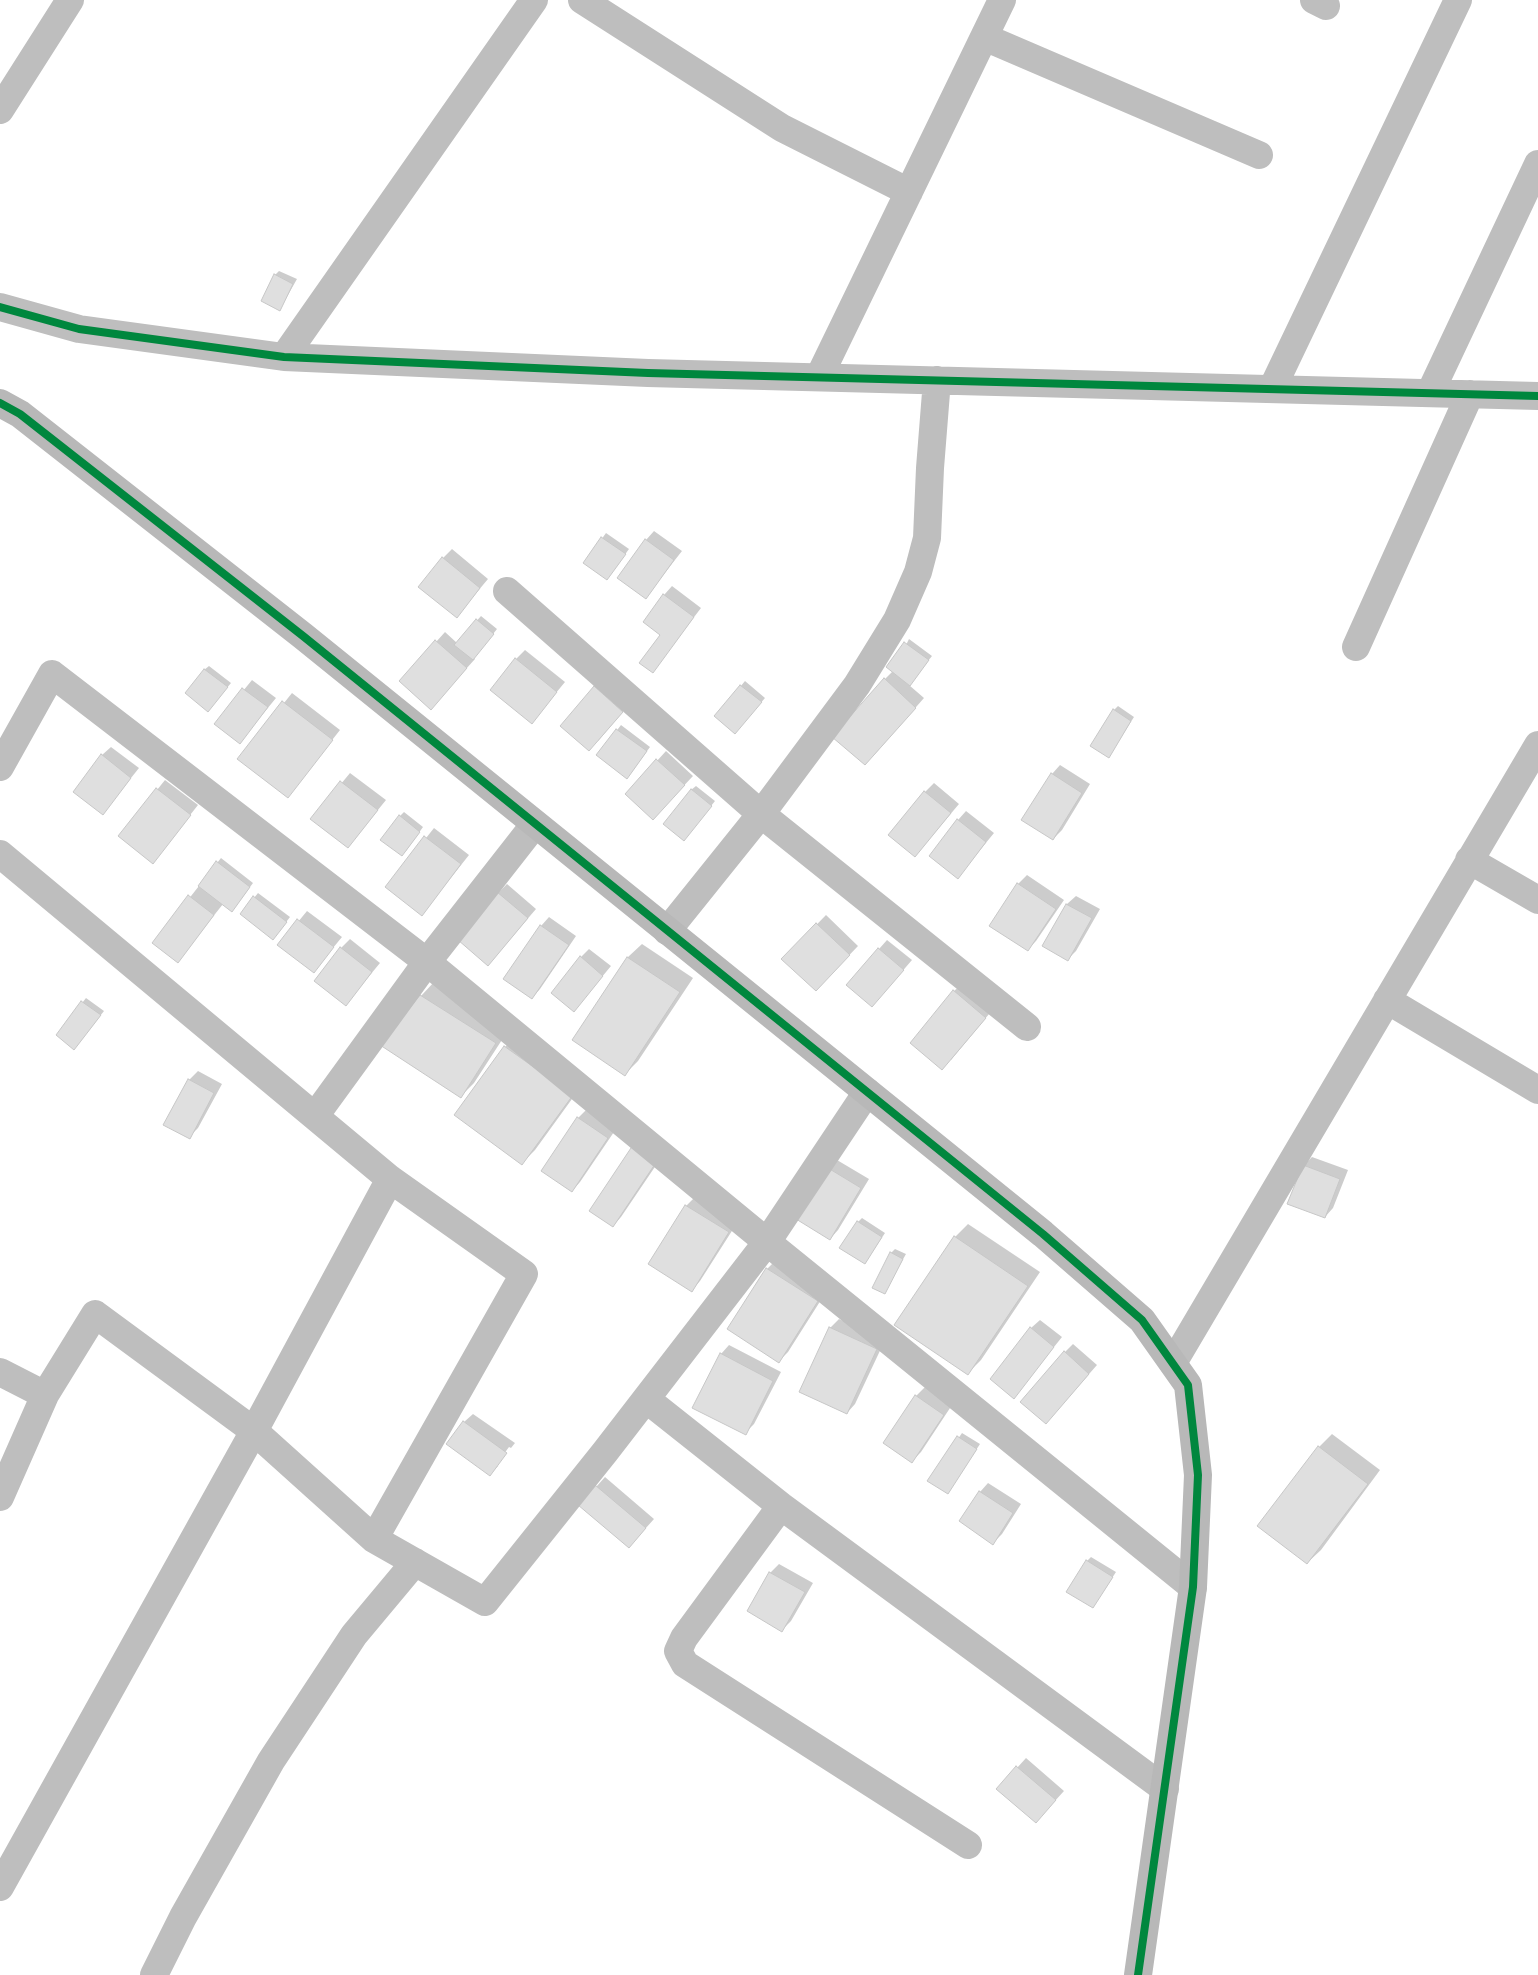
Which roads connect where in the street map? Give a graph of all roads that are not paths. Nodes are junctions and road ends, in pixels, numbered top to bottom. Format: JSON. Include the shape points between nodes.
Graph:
{"nodes":[{"id":1,"x":70,"y":0,"type":"edge"},
{"id":2,"x":534,"y":0,"type":"edge"},
{"id":3,"x":582,"y":0,"type":"edge"},
{"id":4,"x":1002,"y":0,"type":"edge"},
{"id":5,"x":1458,"y":0,"type":"edge"},
{"id":6,"x":984,"y":37,"type":"junction"},
{"id":7,"x":0,"y":110,"type":"edge"},
{"id":8,"x":1259,"y":155,"type":"dead end"},
{"id":9,"x":1538,"y":164,"type":"edge"},
{"id":10,"x":909,"y":192,"type":"junction"},
{"id":11,"x":0,"y":307,"type":"edge"},
{"id":12,"x":284,"y":357,"type":"junction"},
{"id":13,"x":819,"y":377,"type":"junction"},
{"id":14,"x":937,"y":380,"type":"junction"},
{"id":15,"x":1272,"y":389,"type":"junction"},
{"id":16,"x":1430,"y":393,"type":"junction"},
{"id":17,"x":1470,"y":394,"type":"junction"},
{"id":18,"x":1538,"y":396,"type":"edge"},
{"id":19,"x":0,"y":403,"type":"edge"},
{"id":20,"x":507,"y":591,"type":"dead end"},
{"id":21,"x":1356,"y":648,"type":"dead end"},
{"id":22,"x":1538,"y":745,"type":"edge"},
{"id":23,"x":0,"y":767,"type":"edge"},
{"id":24,"x":762,"y":814,"type":"junction"},
{"id":25,"x":535,"y":824,"type":"junction"},
{"id":26,"x":0,"y":854,"type":"edge"},
{"id":27,"x":1470,"y":860,"type":"junction"},
{"id":28,"x":1538,"y":900,"type":"edge"},
{"id":29,"x":667,"y":931,"type":"junction"},
{"id":30,"x":427,"y":962,"type":"junction"},
{"id":31,"x":1387,"y":1000,"type":"junction"},
{"id":32,"x":1027,"y":1027,"type":"dead end"},
{"id":33,"x":1538,"y":1090,"type":"edge"},
{"id":34,"x":867,"y":1092,"type":"junction"},
{"id":35,"x":315,"y":1116,"type":"junction"},
{"id":36,"x":390,"y":1179,"type":"junction"},
{"id":37,"x":767,"y":1242,"type":"junction"},
{"id":38,"x":1173,"y":1364,"type":"junction"},
{"id":39,"x":0,"y":1372,"type":"edge"},
{"id":40,"x":45,"y":1395,"type":"junction"},
{"id":41,"x":646,"y":1399,"type":"junction"},
{"id":42,"x":254,"y":1431,"type":"junction"},
{"id":43,"x":0,"y":1497,"type":"edge"},
{"id":44,"x":781,"y":1506,"type":"junction"},
{"id":45,"x":374,"y":1539,"type":"junction"},
{"id":46,"x":415,"y":1562,"type":"junction"},
{"id":47,"x":1193,"y":1587,"type":"junction"},
{"id":48,"x":1165,"y":1789,"type":"junction"},
{"id":49,"x":968,"y":1845,"type":"dead end"},
{"id":50,"x":0,"y":1887,"type":"edge"},
{"id":51,"x":154,"y":1975,"type":"edge"},
{"id":52,"x":1138,"y":1975,"type":"edge"}],
"edges":[{"from":1,"to":7,"type":"street"},
{"from":2,"to":12,"type":"street"},
{"from":3,"to":10,"type":"street","via":[[782,128]]},
{"from":4,"to":6,"type":"street"},
{"from":5,"to":15,"type":"street"},
{"from":6,"to":8,"type":"street"},
{"from":6,"to":10,"type":"street"},
{"from":9,"to":16,"type":"street"},
{"from":10,"to":13,"type":"street"},
{"from":11,"to":12,"type":"street","via":[[79,329]]},
{"from":12,"to":13,"type":"street"},
{"from":13,"to":14,"type":"street"},
{"from":14,"to":15,"type":"street"},
{"from":14,"to":24,"type":"street","via":[[927,538],[918,572],[897,620],[857,686]]},
{"from":15,"to":16,"type":"street"},
{"from":16,"to":17,"type":"street"},
{"from":17,"to":18,"type":"street"},
{"from":17,"to":21,"type":"street"},
{"from":19,"to":25,"type":"street","via":[[20,414],[303,636]]},
{"from":20,"to":24,"type":"street"},
{"from":22,"to":27,"type":"street"},
{"from":23,"to":30,"type":"street","via":[[52,674]]},
{"from":24,"to":29,"type":"street"},
{"from":24,"to":32,"type":"street"},
{"from":25,"to":29,"type":"street"},
{"from":25,"to":30,"type":"street"},
{"from":26,"to":35,"type":"street"},
{"from":27,"to":28,"type":"street"},
{"from":27,"to":31,"type":"street"},
{"from":29,"to":34,"type":"street"},
{"from":30,"to":35,"type":"street"},
{"from":30,"to":37,"type":"street"},
{"from":31,"to":33,"type":"street"},
{"from":31,"to":38,"type":"street"},
{"from":34,"to":37,"type":"street"},
{"from":34,"to":38,"type":"street","via":[[1043,1234],[1142,1320]]},
{"from":35,"to":36,"type":"street"},
{"from":36,"to":42,"type":"street"},
{"from":36,"to":45,"type":"street","via":[[524,1274]]},
{"from":37,"to":41,"type":"street"},
{"from":37,"to":47,"type":"street"},
{"from":38,"to":47,"type":"street","via":[[1188,1385],[1198,1475]]},
{"from":39,"to":40,"type":"street"},
{"from":40,"to":42,"type":"street","via":[[95,1314]]},
{"from":40,"to":43,"type":"street"},
{"from":41,"to":44,"type":"street"},
{"from":41,"to":46,"type":"street","via":[[485,1602]]},
{"from":42,"to":45,"type":"street"},
{"from":42,"to":50,"type":"street"},
{"from":44,"to":48,"type":"street"},
{"from":44,"to":49,"type":"street","via":[[684,1638],[678,1651],[685,1664]]},
{"from":45,"to":46,"type":"street"},
{"from":46,"to":51,"type":"street","via":[[354,1635],[271,1761]]},
{"from":47,"to":48,"type":"street"},
{"from":48,"to":52,"type":"street"}]}
